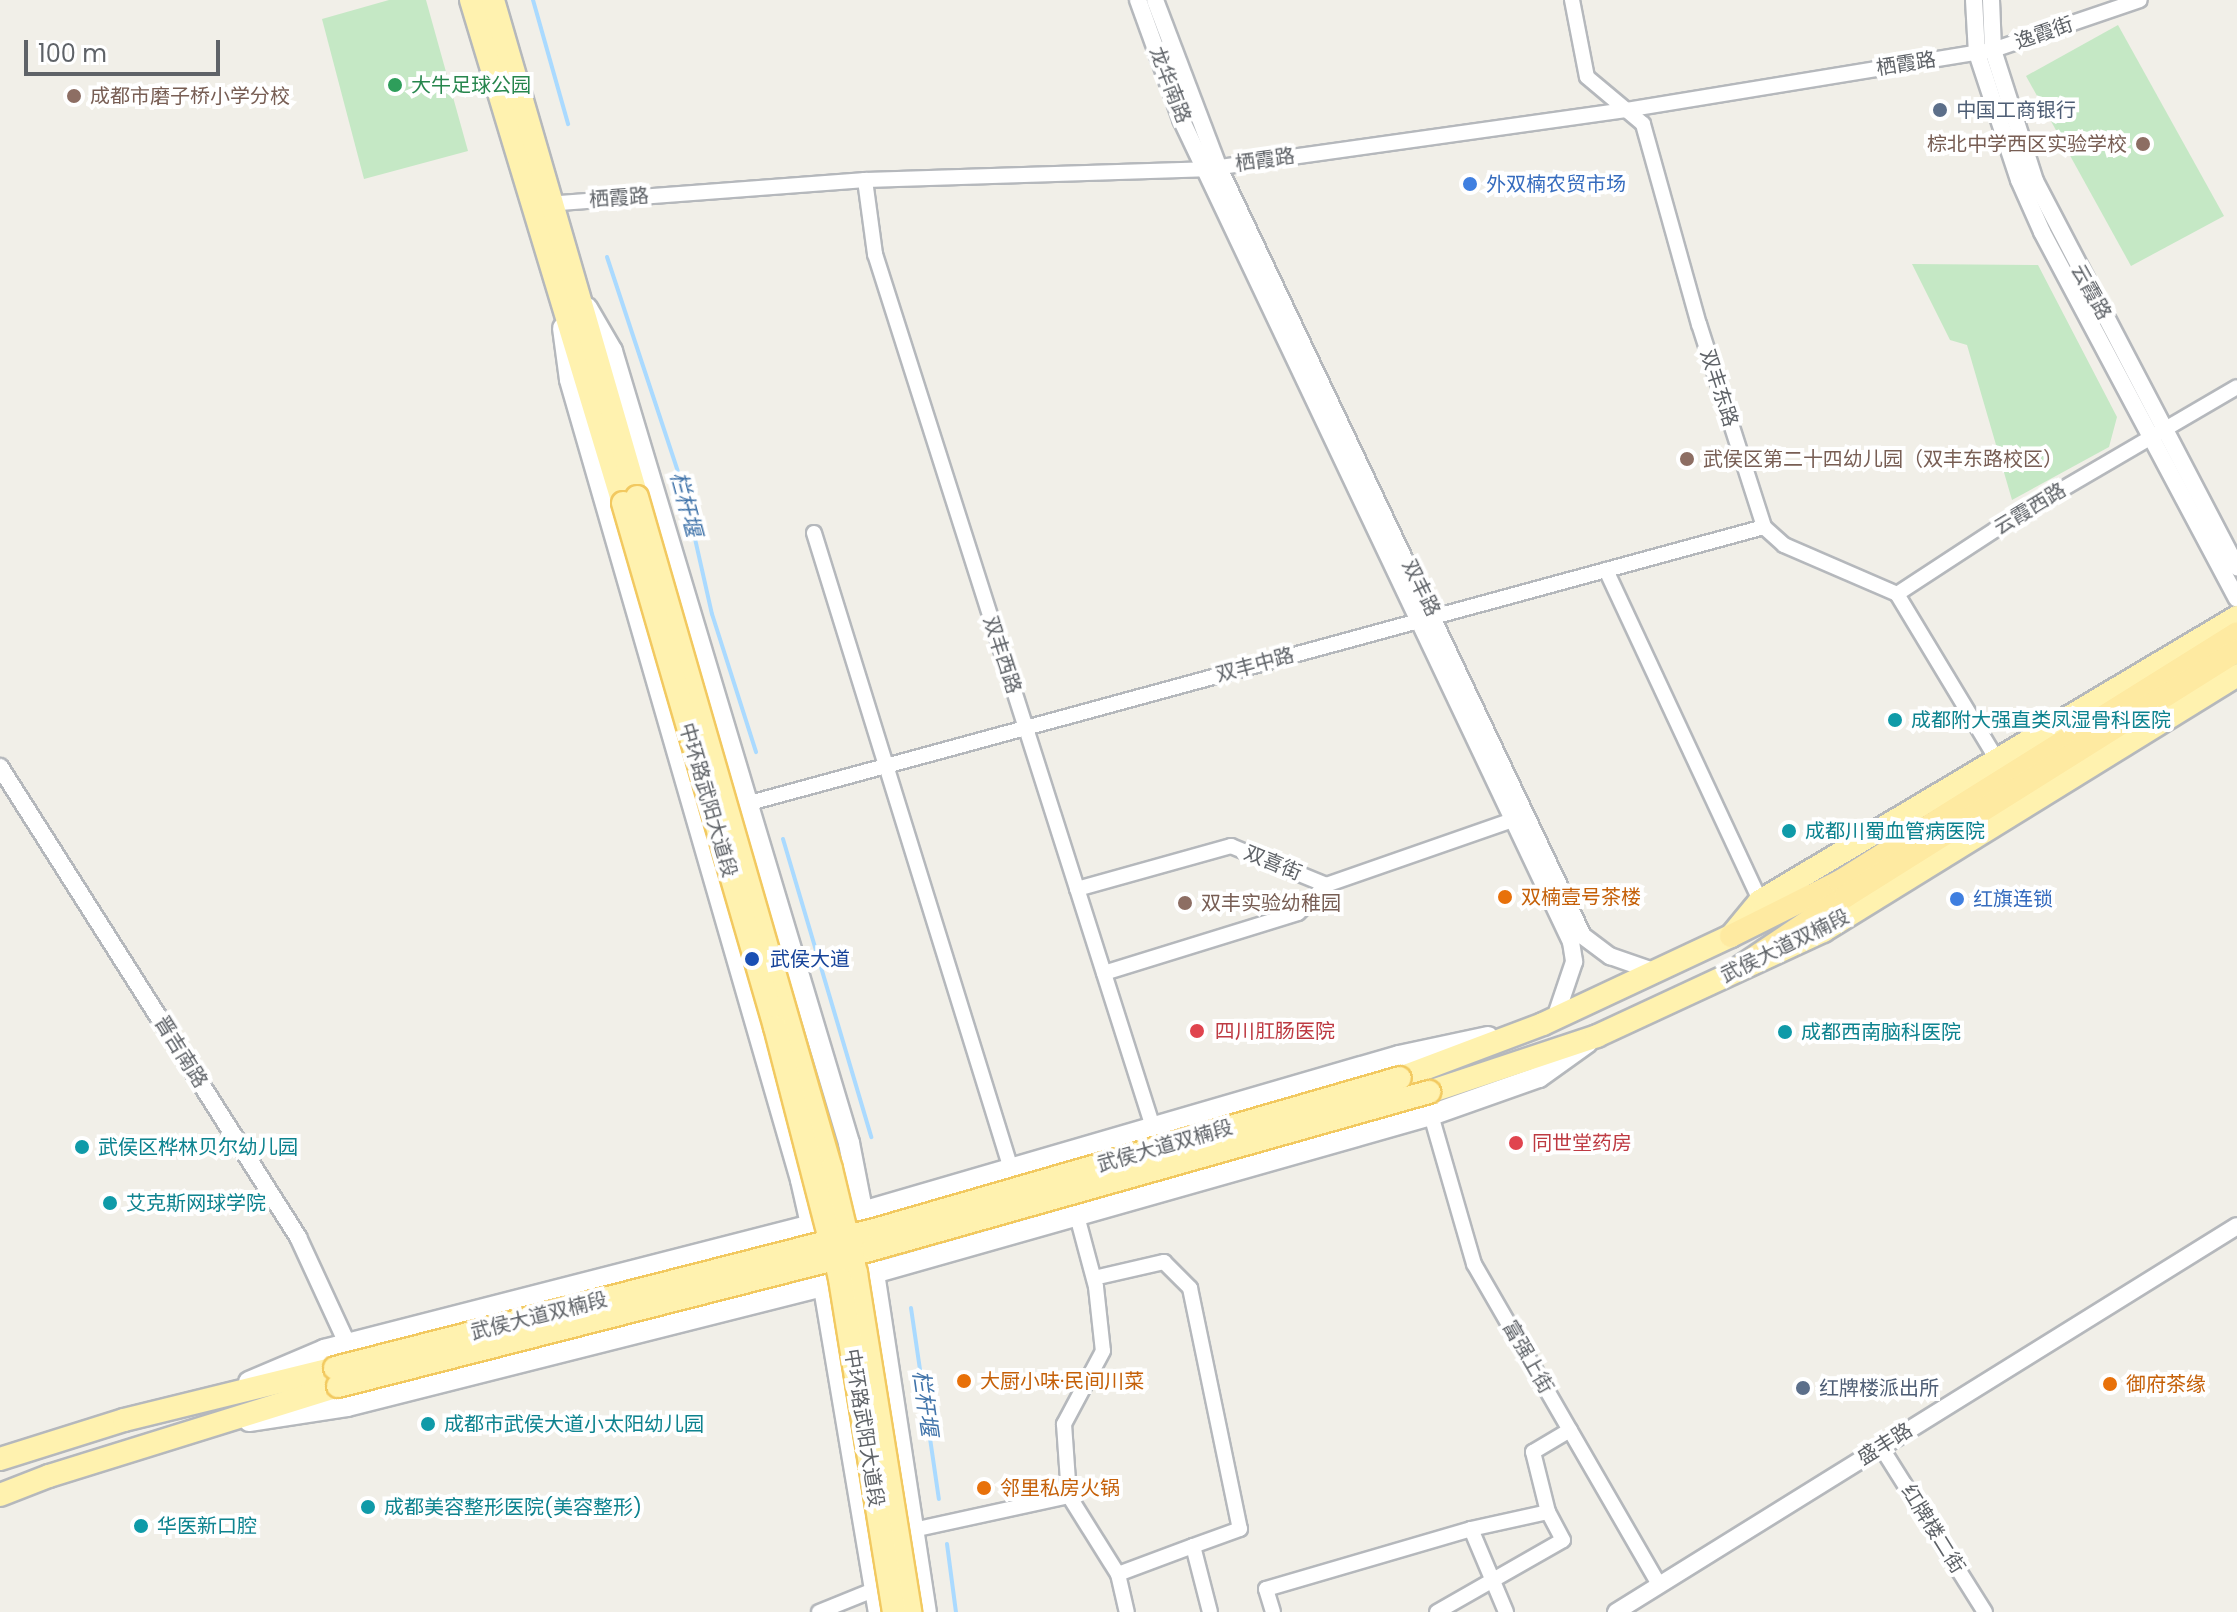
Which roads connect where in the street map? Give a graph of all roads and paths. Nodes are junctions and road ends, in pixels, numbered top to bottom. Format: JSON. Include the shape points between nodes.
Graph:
{"nodes":[{"id":1,"x":471,"y":0,"type":"edge"},
{"id":2,"x":493,"y":0,"type":"edge"},
{"id":3,"x":1138,"y":0,"type":"edge"},
{"id":4,"x":1155,"y":0,"type":"edge"},
{"id":5,"x":1572,"y":0,"type":"edge"},
{"id":6,"x":1974,"y":0,"type":"edge"},
{"id":7,"x":1991,"y":0,"type":"edge"},
{"id":8,"x":2140,"y":0,"type":"edge"},
{"id":9,"x":1985,"y":51,"type":"junction"},
{"id":10,"x":1626,"y":110,"type":"junction"},
{"id":11,"x":1212,"y":168,"type":"junction"},
{"id":12,"x":865,"y":180,"type":"junction"},
{"id":13,"x":542,"y":206,"type":"junction"},
{"id":14,"x":570,"y":295,"type":"junction"},
{"id":15,"x":2237,"y":387,"type":"edge"},
{"id":16,"x":2160,"y":434,"type":"junction"},
{"id":17,"x":630,"y":500,"type":"junction"},
{"id":18,"x":1764,"y":527,"type":"junction"},
{"id":19,"x":814,"y":533,"type":"dead end"},
{"id":20,"x":2237,"y":567,"type":"edge"},
{"id":21,"x":1606,"y":570,"type":"junction"},
{"id":22,"x":1897,"y":594,"type":"junction"},
{"id":23,"x":2237,"y":598,"type":"edge"},
{"id":24,"x":2237,"y":617,"type":"edge"},
{"id":25,"x":1426,"y":619,"type":"junction"},
{"id":26,"x":2237,"y":633,"type":"edge"},
{"id":27,"x":2237,"y":651,"type":"edge"},
{"id":28,"x":2237,"y":675,"type":"edge"},
{"id":29,"x":1025,"y":728,"type":"junction"},
{"id":30,"x":1996,"y":758,"type":"junction"},
{"id":31,"x":886,"y":766,"type":"junction"},
{"id":32,"x":0,"y":767,"type":"edge"},
{"id":33,"x":746,"y":804,"type":"junction"},
{"id":34,"x":1510,"y":821,"type":"junction"},
{"id":35,"x":1326,"y":885,"type":"junction"},
{"id":36,"x":1077,"y":889,"type":"junction"},
{"id":37,"x":1843,"y":889,"type":"junction"},
{"id":38,"x":1760,"y":901,"type":"junction"},
{"id":39,"x":1731,"y":936,"type":"junction"},
{"id":40,"x":1736,"y":970,"type":"junction"},
{"id":41,"x":1104,"y":973,"type":"junction"},
{"id":42,"x":1657,"y":973,"type":"junction"},
{"id":43,"x":1549,"y":1021,"type":"junction"},
{"id":44,"x":1597,"y":1036,"type":"junction"},
{"id":45,"x":1431,"y":1115,"type":"junction"},
{"id":46,"x":1153,"y":1127,"type":"junction"},
{"id":47,"x":1011,"y":1169,"type":"junction"},
{"id":48,"x":862,"y":1212,"type":"junction"},
{"id":49,"x":1077,"y":1216,"type":"junction"},
{"id":50,"x":811,"y":1225,"type":"junction"},
{"id":51,"x":2237,"y":1226,"type":"edge"},
{"id":52,"x":874,"y":1273,"type":"junction"},
{"id":53,"x":1094,"y":1278,"type":"junction"},
{"id":54,"x":825,"y":1287,"type":"junction"},
{"id":55,"x":348,"y":1345,"type":"junction"},
{"id":56,"x":336,"y":1377,"type":"junction"},
{"id":57,"x":210,"y":1399,"type":"junction"},
{"id":58,"x":202,"y":1428,"type":"junction"},
{"id":59,"x":1570,"y":1430,"type":"junction"},
{"id":60,"x":1881,"y":1447,"type":"junction"},
{"id":61,"x":0,"y":1459,"type":"edge"},
{"id":62,"x":0,"y":1495,"type":"edge"},
{"id":63,"x":1069,"y":1496,"type":"junction"},
{"id":64,"x":1548,"y":1512,"type":"junction"},
{"id":65,"x":1471,"y":1529,"type":"junction"},
{"id":66,"x":913,"y":1530,"type":"junction"},
{"id":67,"x":1193,"y":1546,"type":"junction"},
{"id":68,"x":1118,"y":1574,"type":"junction"},
{"id":69,"x":1491,"y":1578,"type":"junction"},
{"id":70,"x":1659,"y":1585,"type":"junction"},
{"id":71,"x":876,"y":1589,"type":"junction"},
{"id":72,"x":819,"y":1612,"type":"edge"},
{"id":73,"x":879,"y":1612,"type":"edge"},
{"id":74,"x":894,"y":1612,"type":"edge"},
{"id":75,"x":910,"y":1612,"type":"edge"},
{"id":76,"x":926,"y":1612,"type":"edge"},
{"id":77,"x":1127,"y":1612,"type":"edge"},
{"id":78,"x":1210,"y":1612,"type":"edge"},
{"id":79,"x":1273,"y":1612,"type":"edge"},
{"id":80,"x":1437,"y":1612,"type":"edge"},
{"id":81,"x":1506,"y":1612,"type":"edge"},
{"id":82,"x":1616,"y":1612,"type":"edge"},
{"id":83,"x":1985,"y":1612,"type":"edge"}],
"edges":[{"from":1,"to":13,"type":"main road","name":"中环路武阳大道段"},
{"from":2,"to":13,"type":"main road","name":"中环路武阳大道段"},
{"from":3,"to":11,"type":"street","name":"龙华南路","via":[[1181,119]]},
{"from":4,"to":11,"type":"street","name":"龙华南路"},
{"from":5,"to":10,"type":"street","name":"双丰东路","via":[[1587,77]]},
{"from":6,"to":9,"type":"street"},
{"from":7,"to":9,"type":"street","name":"云霞路"},
{"from":8,"to":9,"type":"street","name":"逸霞街"},
{"from":9,"to":10,"type":"street","name":"栖霞路"},
{"from":9,"to":16,"type":"street","name":"云霞路","via":[[2035,181]]},
{"from":10,"to":11,"type":"street","name":"栖霞路"},
{"from":10,"to":18,"type":"street","name":"双丰东路","via":[[1643,124]]},
{"from":11,"to":12,"type":"street","name":"栖霞路"},
{"from":11,"to":25,"type":"street","name":"双丰路"},
{"from":12,"to":13,"type":"street","name":"栖霞路"},
{"from":12,"to":29,"type":"street","name":"双丰西路","via":[[875,254]]},
{"from":13,"to":14,"type":"main road","name":"中环路武阳大道段"},
{"from":14,"to":17,"type":"main road","name":"中环路武阳大道段"},
{"from":14,"to":33,"type":"main road","via":[[612,351]]},
{"from":14,"to":50,"type":"main road","via":[[570,380]]},
{"from":15,"to":16,"type":"street","name":"云霞西路"},
{"from":16,"to":20,"type":"street","name":"云霞路"},
{"from":16,"to":22,"type":"street","name":"云霞西路","via":[[2013,518]]},
{"from":16,"to":23,"type":"street"},
{"from":17,"to":74,"type":"main road","name":"中环路武阳大道段","bridge":true,"via":[[840,1279]]},
{"from":17,"to":75,"type":"main road","name":"中环路武阳大道段","bridge":true,"via":[[831,1169],[856,1273]]},
{"from":18,"to":21,"type":"street","name":"双丰中路"},
{"from":18,"to":22,"type":"street","via":[[1784,545]]},
{"from":19,"to":31,"type":"street"},
{"from":21,"to":25,"type":"street","name":"双丰中路"},
{"from":21,"to":38,"type":"street"},
{"from":22,"to":30,"type":"street"},
{"from":24,"to":30,"type":"main road","name":"武侯大道双楠段"},
{"from":25,"to":29,"type":"street","name":"双丰中路"},
{"from":25,"to":34,"type":"street","name":"双丰路"},
{"from":25,"to":42,"type":"street","name":"双丰路","via":[[1583,936],[1610,956]]},
{"from":26,"to":37,"type":"highway"},
{"from":27,"to":37,"type":"highway"},
{"from":28,"to":40,"type":"main road","name":"武侯大道双楠段","via":[[1823,931]]},
{"from":29,"to":31,"type":"street","name":"双丰中路"},
{"from":29,"to":36,"type":"street","name":"双丰西路"},
{"from":30,"to":38,"type":"main road","name":"武侯大道双楠段"},
{"from":31,"to":33,"type":"street","name":"双丰中路"},
{"from":31,"to":47,"type":"street"},
{"from":32,"to":55,"type":"street","name":"晋吉南路","via":[[298,1237]]},
{"from":33,"to":48,"type":"main road","via":[[849,1143]]},
{"from":34,"to":35,"type":"street","name":"双喜街"},
{"from":34,"to":43,"type":"street","name":"双丰路","via":[[1571,942],[1574,962]]},
{"from":35,"to":36,"type":"street","name":"双喜街","via":[[1231,846]]},
{"from":35,"to":41,"type":"street","via":[[1298,913]]},
{"from":36,"to":41,"type":"street","name":"双丰西路"},
{"from":37,"to":39,"type":"highway"},
{"from":37,"to":40,"type":"highway"},
{"from":38,"to":39,"type":"main road","name":"武侯大道双楠段"},
{"from":39,"to":42,"type":"main road","name":"武侯大道双楠段"},
{"from":40,"to":44,"type":"main road","name":"武侯大道双楠段"},
{"from":41,"to":46,"type":"street","name":"双丰西路"},
{"from":42,"to":43,"type":"main road","name":"武侯大道双楠段"},
{"from":43,"to":46,"type":"main road","via":[[1399,1056]]},
{"from":43,"to":56,"type":"main road","name":"武侯大道双楠段","bridge":true,"via":[[1400,1078],[878,1229]]},
{"from":44,"to":45,"type":"main road","via":[[1539,1077]]},
{"from":44,"to":56,"type":"main road","name":"武侯大道双楠段","bridge":true,"via":[[1429,1092],[873,1249]]},
{"from":45,"to":49,"type":"main road"},
{"from":45,"to":59,"type":"street","name":"富强上街","via":[[1474,1264]]},
{"from":46,"to":47,"type":"main road"},
{"from":47,"to":48,"type":"main road"},
{"from":48,"to":50,"type":"main road"},
{"from":48,"to":52,"type":"main road"},
{"from":49,"to":52,"type":"main road"},
{"from":49,"to":53,"type":"street"},
{"from":50,"to":54,"type":"main road"},
{"from":50,"to":55,"type":"main road"},
{"from":51,"to":60,"type":"street","name":"盛丰路"},
{"from":52,"to":54,"type":"main road"},
{"from":52,"to":66,"type":"main road"},
{"from":53,"to":63,"type":"street","via":[[1103,1351],[1064,1424]]},
{"from":53,"to":67,"type":"street","via":[[1164,1262],[1190,1288],[1240,1529]]},
{"from":54,"to":58,"type":"main road","via":[[347,1406]]},
{"from":54,"to":71,"type":"main road"},
{"from":55,"to":57,"type":"main road","via":[[324,1350]]},
{"from":56,"to":57,"type":"main road","name":"武侯大道双楠段"},
{"from":56,"to":58,"type":"main road","name":"武侯大道双楠段"},
{"from":57,"to":61,"type":"main road","name":"武侯大道双楠段"},
{"from":58,"to":62,"type":"main road","name":"武侯大道双楠段"},
{"from":59,"to":64,"type":"street","via":[[1533,1452]]},
{"from":59,"to":70,"type":"street","name":"富强上街"},
{"from":60,"to":70,"type":"street","name":"盛丰路"},
{"from":60,"to":83,"type":"street","name":"红牌楼二街"},
{"from":63,"to":66,"type":"street"},
{"from":63,"to":68,"type":"street"},
{"from":64,"to":65,"type":"street"},
{"from":64,"to":69,"type":"street","via":[[1563,1540]]},
{"from":65,"to":69,"type":"street"},
{"from":65,"to":79,"type":"street","via":[[1266,1589]]},
{"from":66,"to":76,"type":"main road"},
{"from":67,"to":68,"type":"street"},
{"from":67,"to":78,"type":"street"},
{"from":68,"to":77,"type":"street"},
{"from":69,"to":80,"type":"street"},
{"from":69,"to":81,"type":"street"},
{"from":70,"to":82,"type":"street","name":"盛丰路"},
{"from":71,"to":72,"type":"street"},
{"from":71,"to":73,"type":"main road"}]}
